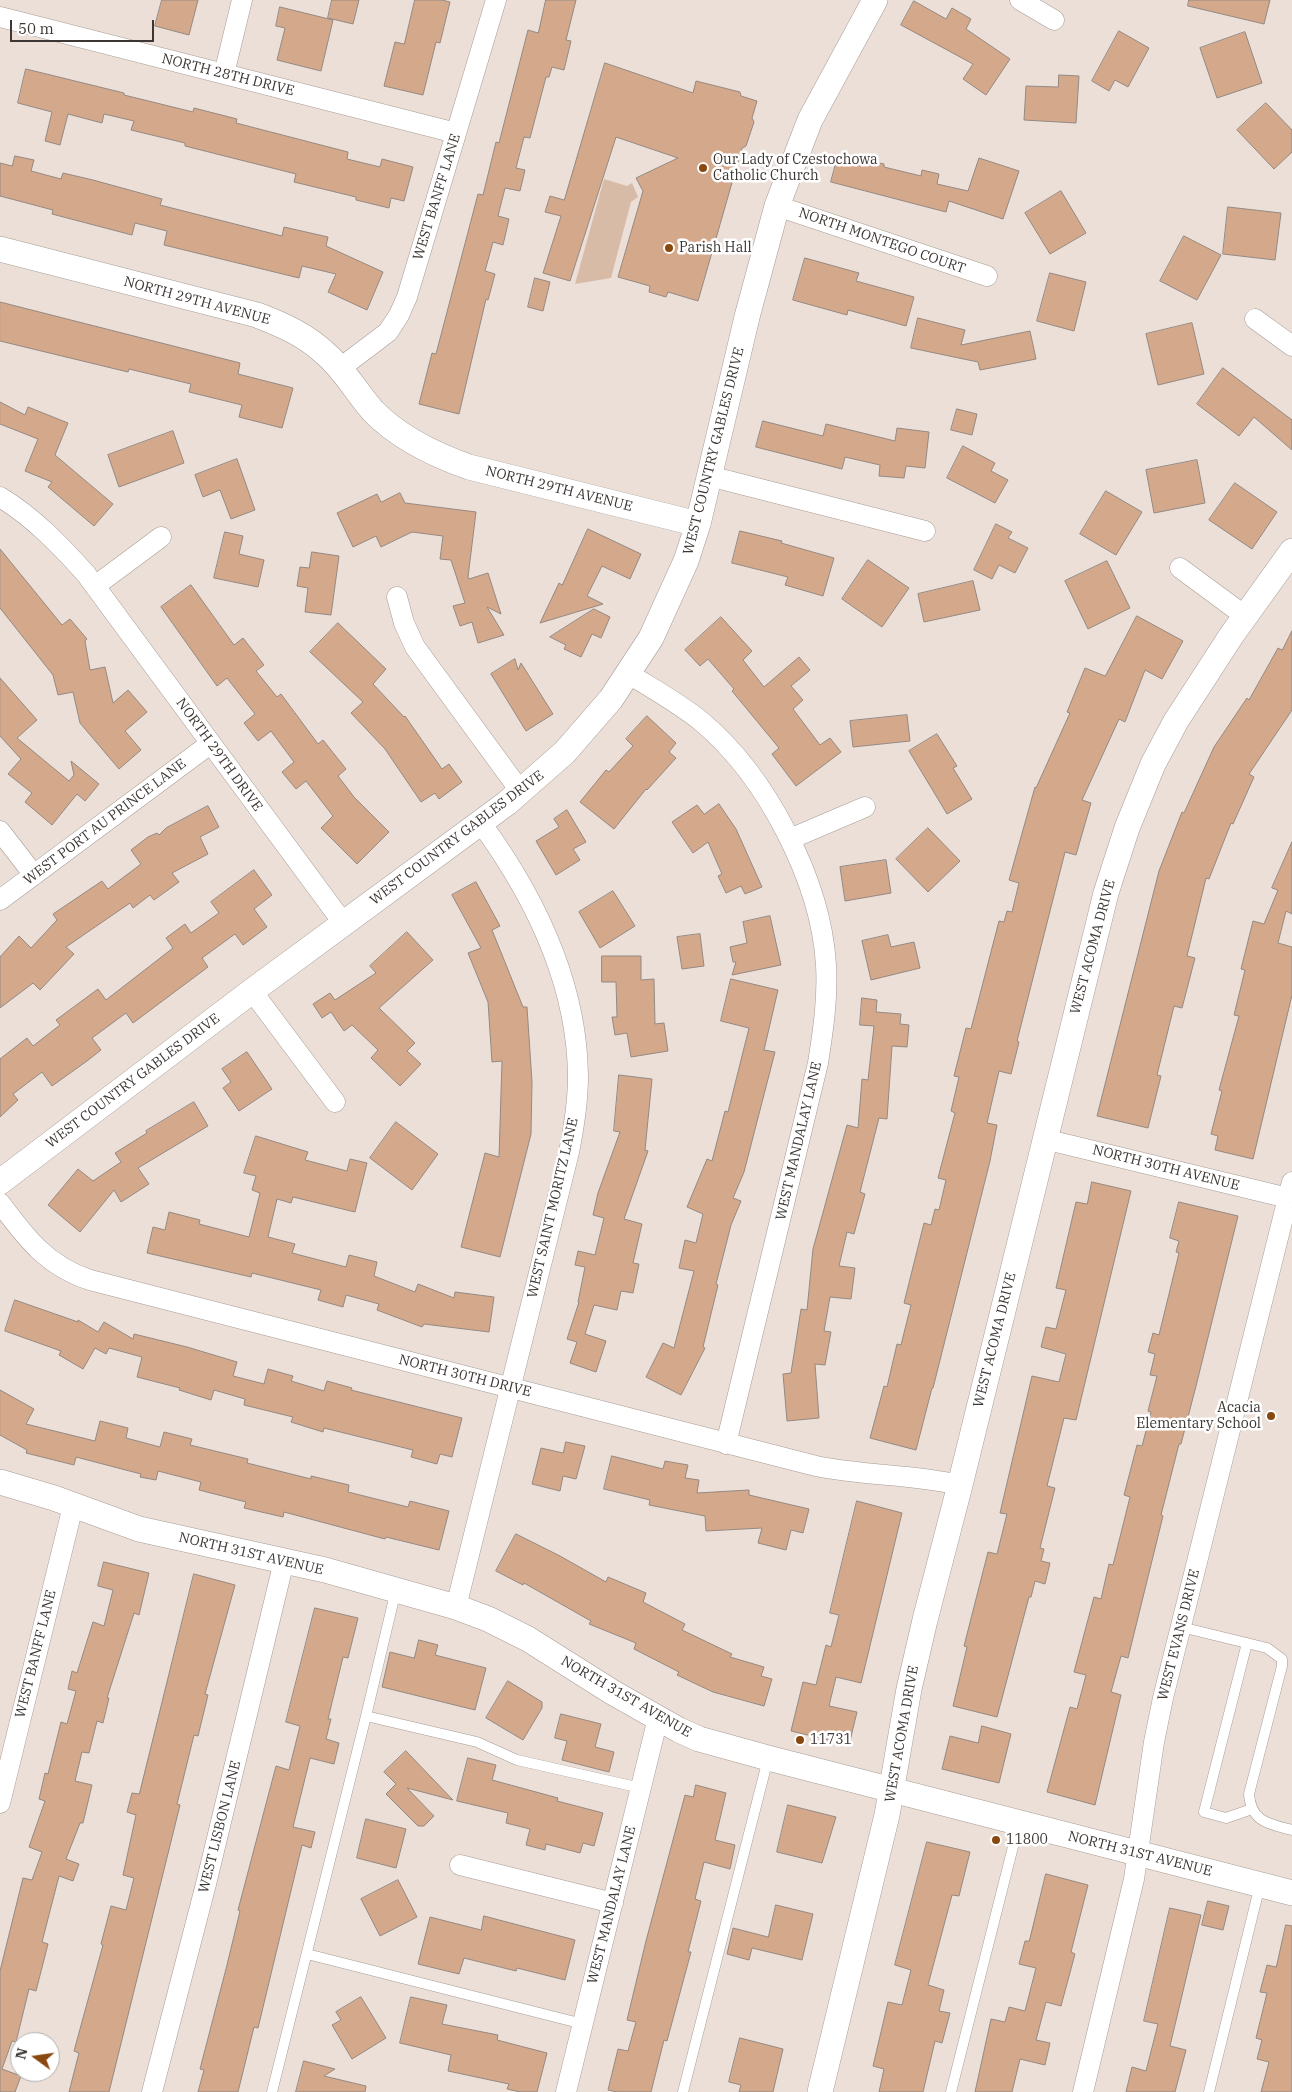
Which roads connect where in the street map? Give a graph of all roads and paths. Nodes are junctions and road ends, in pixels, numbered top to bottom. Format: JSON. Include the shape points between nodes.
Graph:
{"nodes":[{"id":1,"x":4,"y":0,"type":"edge"},
{"id":2,"x":242,"y":0,"type":"edge"},
{"id":3,"x":496,"y":0,"type":"edge"},
{"id":4,"x":875,"y":0,"type":"edge"},
{"id":5,"x":1020,"y":0,"type":"edge"},
{"id":6,"x":0,"y":17,"type":"edge"},
{"id":7,"x":1054,"y":20,"type":"dead end"},
{"id":8,"x":224,"y":74,"type":"junction"},
{"id":9,"x":456,"y":133,"type":"junction"},
{"id":10,"x":777,"y":206,"type":"junction"},
{"id":11,"x":0,"y":250,"type":"edge"},
{"id":12,"x":987,"y":276,"type":"dead end"},
{"id":13,"x":1255,"y":320,"type":"dead end"},
{"id":14,"x":1292,"y":346,"type":"edge"},
{"id":15,"x":339,"y":369,"type":"junction"},
{"id":16,"x":709,"y":476,"type":"junction"},
{"id":17,"x":0,"y":497,"type":"edge"},
{"id":18,"x":698,"y":524,"type":"junction"},
{"id":19,"x":925,"y":531,"type":"dead end"},
{"id":20,"x":161,"y":537,"type":"dead end"},
{"id":21,"x":1292,"y":551,"type":"edge"},
{"id":22,"x":1180,"y":568,"type":"dead end"},
{"id":23,"x":95,"y":586,"type":"junction"},
{"id":24,"x":397,"y":597,"type":"dead end"},
{"id":25,"x":1245,"y":616,"type":"junction"},
{"id":26,"x":629,"y":674,"type":"junction"},
{"id":27,"x":210,"y":744,"type":"junction"},
{"id":28,"x":521,"y":792,"type":"junction"},
{"id":29,"x":865,"y":807,"type":"dead end"},
{"id":30,"x":481,"y":823,"type":"junction"},
{"id":31,"x":0,"y":831,"type":"edge"},
{"id":32,"x":790,"y":839,"type":"junction"},
{"id":33,"x":34,"y":875,"type":"junction"},
{"id":34,"x":0,"y":900,"type":"edge"},
{"id":35,"x":344,"y":924,"type":"junction"},
{"id":36,"x":252,"y":991,"type":"junction"},
{"id":37,"x":336,"y":1102,"type":"dead end"},
{"id":38,"x":1044,"y":1139,"type":"junction"},
{"id":39,"x":0,"y":1182,"type":"edge"},
{"id":40,"x":1290,"y":1190,"type":"edge"},
{"id":41,"x":0,"y":1203,"type":"edge"},
{"id":42,"x":510,"y":1387,"type":"junction"},
{"id":43,"x":726,"y":1444,"type":"junction"},
{"id":44,"x":0,"y":1482,"type":"edge"},
{"id":45,"x":960,"y":1485,"type":"junction"},
{"id":46,"x":73,"y":1506,"type":"junction"},
{"id":47,"x":284,"y":1561,"type":"junction"},
{"id":48,"x":396,"y":1589,"type":"junction"},
{"id":49,"x":456,"y":1607,"type":"junction"},
{"id":50,"x":1181,"y":1627,"type":"junction"},
{"id":51,"x":1247,"y":1644,"type":"junction"},
{"id":52,"x":366,"y":1716,"type":"junction"},
{"id":53,"x":658,"y":1718,"type":"junction"},
{"id":54,"x":768,"y":1758,"type":"junction"},
{"id":55,"x":5,"y":1762,"type":"edge"},
{"id":56,"x":641,"y":1788,"type":"junction"},
{"id":57,"x":892,"y":1790,"type":"junction"},
{"id":58,"x":0,"y":1803,"type":"edge"},
{"id":59,"x":1252,"y":1809,"type":"junction"},
{"id":60,"x":1020,"y":1822,"type":"junction"},
{"id":61,"x":1292,"y":1830,"type":"edge"},
{"id":62,"x":1138,"y":1854,"type":"junction"},
{"id":63,"x":460,"y":1865,"type":"dead end"},
{"id":64,"x":1260,"y":1884,"type":"junction"},
{"id":65,"x":1292,"y":1892,"type":"edge"},
{"id":66,"x":613,"y":1903,"type":"junction"},
{"id":67,"x":307,"y":1954,"type":"junction"},
{"id":68,"x":583,"y":2024,"type":"junction"},
{"id":69,"x":152,"y":2092,"type":"edge"},
{"id":70,"x":272,"y":2092,"type":"edge"},
{"id":71,"x":566,"y":2092,"type":"edge"},
{"id":72,"x":683,"y":2092,"type":"edge"},
{"id":73,"x":820,"y":2092,"type":"edge"},
{"id":74,"x":951,"y":2092,"type":"edge"},
{"id":75,"x":1083,"y":2092,"type":"edge"},
{"id":76,"x":1209,"y":2092,"type":"edge"}],
"edges":[{"from":1,"to":6,"type":"street"},
{"from":2,"to":8,"type":"street"},
{"from":3,"to":9,"type":"street","name":"WEST BANFF LANE"},
{"from":4,"to":10,"type":"street","name":"WEST COUNTRY GABLES DRIVE","via":[[810,120]]},
{"from":5,"to":7,"type":"street"},
{"from":6,"to":8,"type":"street","name":"NORTH 28TH DRIVE"},
{"from":8,"to":9,"type":"street","name":"NORTH 28TH DRIVE"},
{"from":9,"to":15,"type":"street","name":"WEST BANFF LANE","via":[[399,315],[388,332]]},
{"from":10,"to":12,"type":"street","name":"NORTH MONTEGO COURT"},
{"from":10,"to":16,"type":"street","name":"WEST COUNTRY GABLES DRIVE"},
{"from":11,"to":15,"type":"street","name":"NORTH 29TH AVENUE","via":[[257,315],[289,327],[311,341]]},
{"from":13,"to":14,"type":"street"},
{"from":15,"to":18,"type":"street","name":"NORTH 29TH AVENUE","via":[[392,427],[444,458]]},
{"from":16,"to":18,"type":"street","name":"WEST COUNTRY GABLES DRIVE"},
{"from":16,"to":19,"type":"street"},
{"from":17,"to":23,"type":"street","name":"NORTH 29TH DRIVE","via":[[64,549]]},
{"from":18,"to":26,"type":"street","name":"WEST COUNTRY GABLES DRIVE","via":[[668,603]]},
{"from":20,"to":23,"type":"street"},
{"from":21,"to":25,"type":"street","name":"WEST ACOMA DRIVE"},
{"from":22,"to":25,"type":"street"},
{"from":23,"to":27,"type":"street","name":"NORTH 29TH DRIVE"},
{"from":24,"to":28,"type":"street","via":[[415,646]]},
{"from":25,"to":38,"type":"street","name":"WEST ACOMA DRIVE","via":[[1176,720],[1153,764],[1127,828],[1106,893]]},
{"from":26,"to":28,"type":"street","name":"WEST COUNTRY GABLES DRIVE","via":[[565,752]]},
{"from":26,"to":32,"type":"street","name":"WEST MANDALAY LANE","via":[[683,707],[730,750],[758,786]]},
{"from":27,"to":33,"type":"street","name":"WEST PORT AU PRINCE LANE"},
{"from":27,"to":35,"type":"street","name":"NORTH 29TH DRIVE"},
{"from":28,"to":30,"type":"street","name":"WEST COUNTRY GABLES DRIVE"},
{"from":29,"to":32,"type":"street"},
{"from":30,"to":35,"type":"street","name":"WEST COUNTRY GABLES DRIVE"},
{"from":30,"to":42,"type":"street","name":"WEST SAINT MORITZ LANE","via":[[536,908],[556,960],[571,1010],[578,1076],[569,1152]]},
{"from":31,"to":33,"type":"street"},
{"from":32,"to":43,"type":"street","name":"WEST MANDALAY LANE","via":[[809,885],[822,933],[826,965],[825,1020],[818,1063]]},
{"from":33,"to":34,"type":"street","name":"WEST PORT AU PRINCE LANE"},
{"from":35,"to":36,"type":"street","name":"WEST COUNTRY GABLES DRIVE"},
{"from":36,"to":37,"type":"street"},
{"from":36,"to":39,"type":"street","name":"WEST COUNTRY GABLES DRIVE"},
{"from":38,"to":40,"type":"street","name":"NORTH 30TH AVENUE"},
{"from":38,"to":45,"type":"street","name":"WEST ACOMA DRIVE"},
{"from":40,"to":50,"type":"street","name":"WEST EVANS DRIVE"},
{"from":41,"to":42,"type":"street","name":"NORTH 30TH DRIVE","via":[[44,1256],[74,1275]]},
{"from":42,"to":43,"type":"street","name":"NORTH 30TH DRIVE"},
{"from":42,"to":49,"type":"street","name":"WEST SAINT MORITZ LANE"},
{"from":43,"to":45,"type":"street","name":"NORTH 30TH DRIVE","via":[[844,1472],[934,1479]]},
{"from":44,"to":46,"type":"street","name":"NORTH 31ST AVENUE"},
{"from":45,"to":57,"type":"street","name":"WEST ACOMA DRIVE","via":[[924,1620]]},
{"from":46,"to":47,"type":"street","name":"NORTH 31ST AVENUE","via":[[139,1529]]},
{"from":46,"to":55,"type":"street","name":"WEST BANFF LANE"},
{"from":47,"to":48,"type":"street","name":"NORTH 31ST AVENUE"},
{"from":47,"to":69,"type":"street","name":"WEST LISBON LANE"},
{"from":48,"to":49,"type":"street","name":"NORTH 31ST AVENUE"},
{"from":48,"to":52,"type":"lane"},
{"from":49,"to":53,"type":"street","name":"NORTH 31ST AVENUE","via":[[528,1639]]},
{"from":50,"to":51,"type":"lane"},
{"from":50,"to":62,"type":"street","name":"WEST EVANS DRIVE","via":[[1154,1742]]},
{"from":51,"to":59,"type":"lane","via":[[1267,1648],[1282,1658],[1249,1794]]},
{"from":51,"to":59,"type":"lane","via":[[1204,1812],[1226,1818]]},
{"from":52,"to":56,"type":"lane","via":[[478,1742],[517,1760]]},
{"from":52,"to":67,"type":"lane"},
{"from":53,"to":54,"type":"street","name":"NORTH 31ST AVENUE","via":[[699,1739]]},
{"from":53,"to":56,"type":"street","name":"WEST MANDALAY LANE"},
{"from":54,"to":57,"type":"street","name":"NORTH 31ST AVENUE"},
{"from":54,"to":72,"type":"lane"},
{"from":55,"to":58,"type":"street","name":"WEST BANFF LANE"},
{"from":56,"to":66,"type":"street","name":"WEST MANDALAY LANE"},
{"from":57,"to":60,"type":"street","name":"NORTH 31ST AVENUE"},
{"from":57,"to":73,"type":"street","name":"WEST ACOMA DRIVE"},
{"from":59,"to":61,"type":"lane","via":[[1266,1823]]},
{"from":60,"to":62,"type":"street","name":"NORTH 31ST AVENUE"},
{"from":60,"to":74,"type":"lane"},
{"from":62,"to":64,"type":"street","name":"NORTH 31ST AVENUE"},
{"from":62,"to":75,"type":"street","name":"WEST EVANS DRIVE"},
{"from":63,"to":66,"type":"street"},
{"from":64,"to":65,"type":"street","name":"NORTH 31ST AVENUE"},
{"from":64,"to":76,"type":"lane"},
{"from":66,"to":68,"type":"street","name":"WEST MANDALAY LANE"},
{"from":67,"to":68,"type":"lane"},
{"from":67,"to":70,"type":"lane"},
{"from":68,"to":71,"type":"street","name":"WEST MANDALAY LANE"}]}
